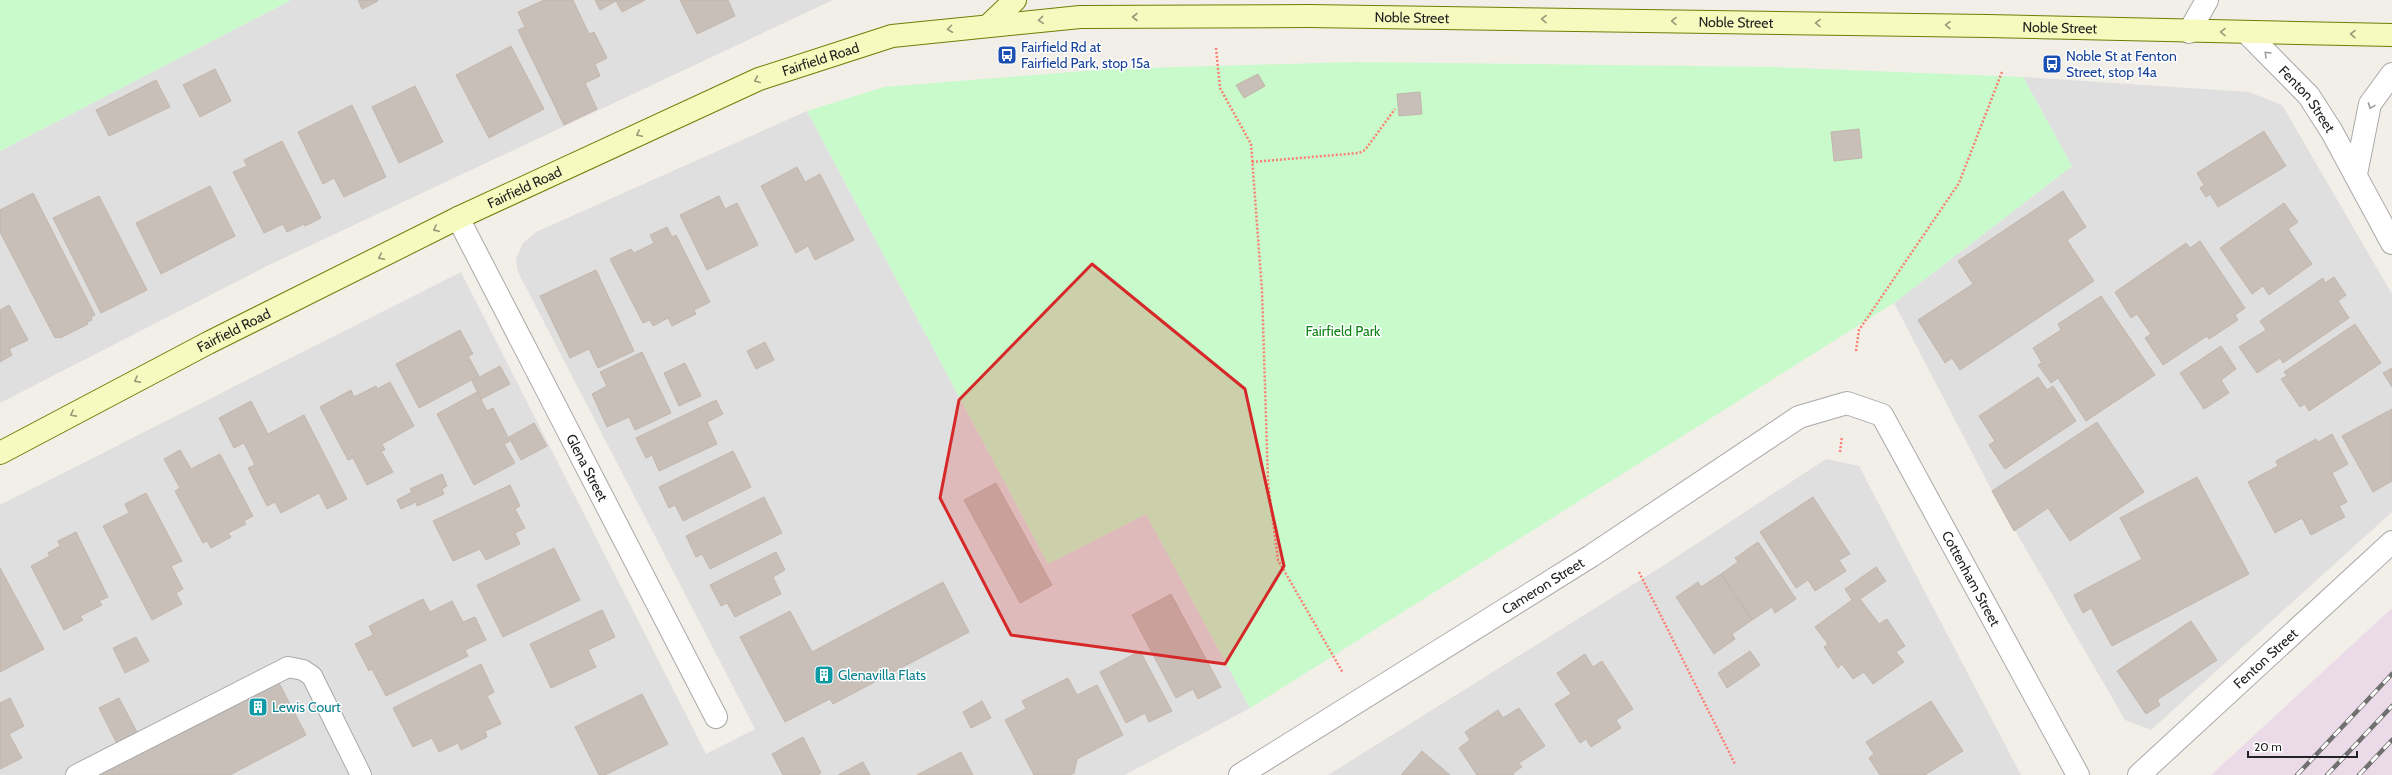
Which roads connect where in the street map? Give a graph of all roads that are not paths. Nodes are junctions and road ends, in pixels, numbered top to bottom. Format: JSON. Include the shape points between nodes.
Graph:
{"nodes":[{"id":1,"x":1015,"y":0,"type":"edge"},
{"id":2,"x":1154,"y":0,"type":"edge"},
{"id":3,"x":2206,"y":0,"type":"edge"},
{"id":4,"x":1080,"y":16,"type":"joint"},
{"id":5,"x":1174,"y":17,"type":"junction"},
{"id":6,"x":989,"y":25,"type":"junction"},
{"id":7,"x":2189,"y":32,"type":"junction"},
{"id":8,"x":2246,"y":32,"type":"junction"},
{"id":9,"x":2392,"y":35,"type":"edge"},
{"id":10,"x":2392,"y":74,"type":"edge"},
{"id":11,"x":2356,"y":174,"type":"junction"},
{"id":12,"x":458,"y":218,"type":"junction"},
{"id":13,"x":2392,"y":243,"type":"edge"},
{"id":14,"x":1847,"y":403,"type":"joint"},
{"id":15,"x":0,"y":453,"type":"edge"},
{"id":16,"x":2392,"y":542,"type":"edge"},
{"id":17,"x":716,"y":717,"type":"dead end"},
{"id":18,"x":76,"y":775,"type":"edge"},
{"id":19,"x":361,"y":775,"type":"edge"},
{"id":20,"x":1240,"y":775,"type":"edge"},
{"id":21,"x":2078,"y":775,"type":"edge"},
{"id":22,"x":2139,"y":775,"type":"edge"}],
"edges":[{"from":1,"to":6,"type":"main road"},
{"from":2,"to":5,"type":"main road"},
{"from":3,"to":7,"type":"street"},
{"from":5,"to":4,"type":"main road","name":"Noble Street","one_way":true},
{"from":4,"to":6,"type":"main road","name":"Fairfield Road","one_way":true},
{"from":7,"to":5,"type":"main road","name":"Noble Street","one_way":true,"via":[[1987,26],[1340,16]]},
{"from":6,"to":12,"type":"main road","name":"Fairfield Road","one_way":true,"via":[[892,36],[759,79]]},
{"from":8,"to":7,"type":"main road","name":"Noble Street","one_way":true},
{"from":9,"to":8,"type":"main road","name":"Noble Street","one_way":true},
{"from":11,"to":8,"type":"street","name":"Fenton Street","one_way":true,"via":[[2309,96]]},
{"from":10,"to":11,"type":"street","one_way":true,"via":[[2370,104]]},
{"from":11,"to":13,"type":"street","name":"Fenton Street"},
{"from":12,"to":15,"type":"main road","name":"Fairfield Road","one_way":true,"via":[[208,343]]},
{"from":12,"to":17,"type":"street","name":"Glena Street"},
{"from":14,"to":20,"type":"street","name":"Cameron Street","via":[[1799,416],[1591,556]]},
{"from":14,"to":21,"type":"street","name":"Cottenham Street","via":[[1882,414]]},
{"from":16,"to":22,"type":"street","name":"Fenton Street"},
{"from":18,"to":19,"type":"lane","via":[[288,667],[303,670],[312,676]]}]}
